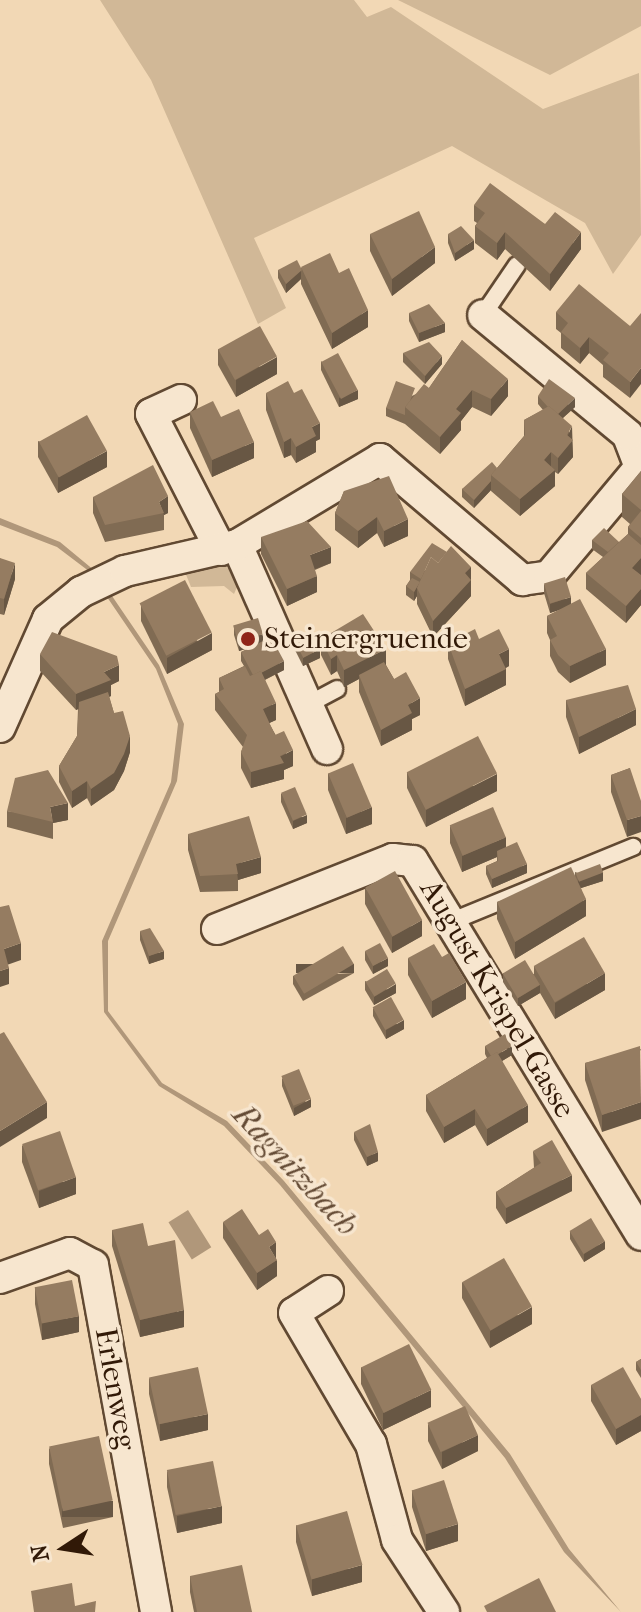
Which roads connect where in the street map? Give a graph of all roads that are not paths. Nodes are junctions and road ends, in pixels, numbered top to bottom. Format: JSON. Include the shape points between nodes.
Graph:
{"nodes":[{"id":1,"x":517,"y":265,"type":"dead end"},
{"id":2,"x":483,"y":315,"type":"joint"},
{"id":3,"x":181,"y":400,"type":"dead end"},
{"id":4,"x":229,"y":548,"type":"junction"},
{"id":5,"x":337,"y":689,"type":"dead end"},
{"id":6,"x":307,"y":705,"type":"junction"},
{"id":7,"x":0,"y":727,"type":"edge"},
{"id":8,"x":327,"y":749,"type":"dead end"},
{"id":9,"x":633,"y":847,"type":"dead end"},
{"id":10,"x":450,"y":922,"type":"junction"},
{"id":11,"x":217,"y":929,"type":"dead end"},
{"id":12,"x":638,"y":1220,"type":"edge"},
{"id":13,"x":0,"y":1278,"type":"edge"},
{"id":14,"x":328,"y":1291,"type":"dead end"},
{"id":15,"x":156,"y":1612,"type":"edge"},
{"id":16,"x":444,"y":1612,"type":"edge"}],
"edges":[{"from":1,"to":2,"type":"lane"},
{"from":2,"to":4,"type":"street","via":[[628,435],[640,467],[549,576],[522,580],[459,536],[380,459]]},
{"from":3,"to":4,"type":"street","via":[[151,414]]},
{"from":4,"to":6,"type":"street"},
{"from":4,"to":7,"type":"street","via":[[125,571],[81,592],[48,619]]},
{"from":5,"to":6,"type":"lane"},
{"from":6,"to":8,"type":"street"},
{"from":9,"to":10,"type":"lane"},
{"from":10,"to":11,"type":"street","name":"August Krispel-Gasse","via":[[405,857]]},
{"from":10,"to":12,"type":"street","name":"August Krispel-Gasse"},
{"from":13,"to":15,"type":"street","name":"Erlenweg","via":[[70,1253],[93,1265]]},
{"from":14,"to":16,"type":"street","via":[[294,1313],[371,1444],[397,1540]]}]}
